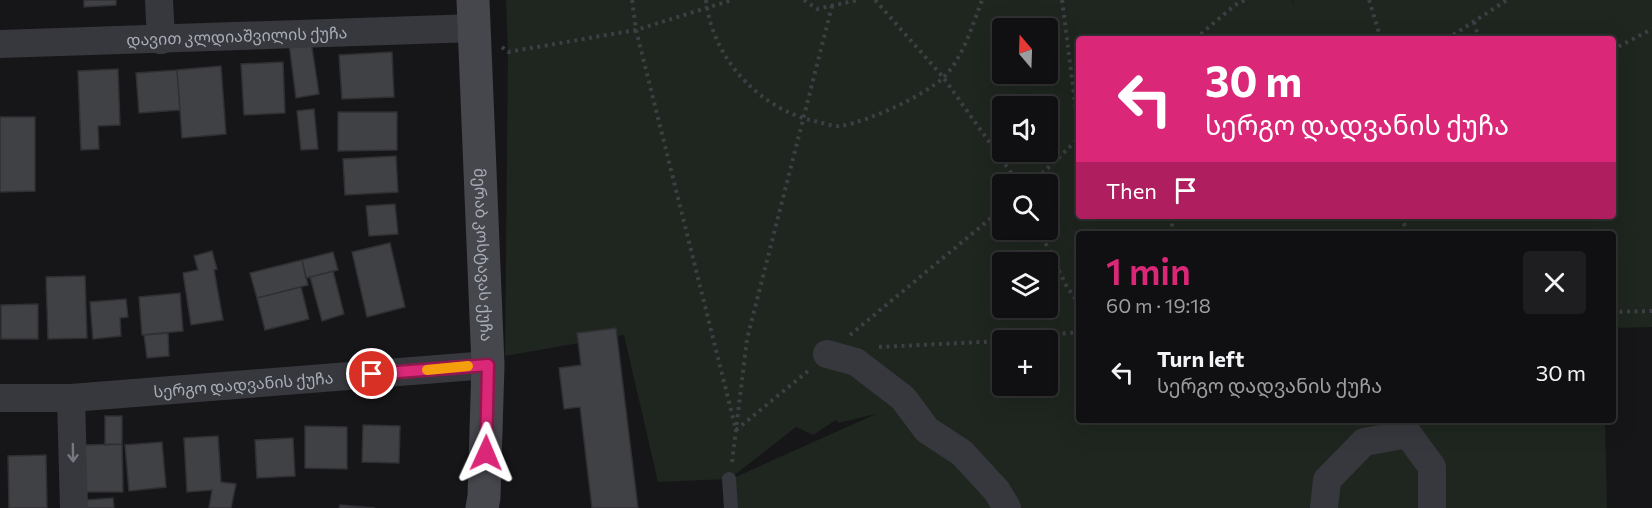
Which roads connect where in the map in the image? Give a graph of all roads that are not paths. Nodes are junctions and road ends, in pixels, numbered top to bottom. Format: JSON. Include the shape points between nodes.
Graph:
{"nodes":[{"id":1,"x":159,"y":0,"type":"edge"},
{"id":2,"x":474,"y":14,"type":"edge"},
{"id":3,"x":160,"y":40,"type":"junction"},
{"id":4,"x":0,"y":44,"type":"edge"},
{"id":5,"x":827,"y":354,"type":"road end"},
{"id":6,"x":488,"y":365,"type":"junction"},
{"id":7,"x":0,"y":398,"type":"edge"},
{"id":8,"x":71,"y":398,"type":"junction"},
{"id":9,"x":729,"y":479,"type":"road end"},
{"id":10,"x":74,"y":508,"type":"edge"},
{"id":11,"x":482,"y":508,"type":"edge"},
{"id":12,"x":731,"y":508,"type":"edge"},
{"id":13,"x":1007,"y":508,"type":"edge"},
{"id":14,"x":1324,"y":508,"type":"edge"},
{"id":15,"x":1432,"y":508,"type":"edge"}],
"edges":[{"from":1,"to":3,"type":"street"},
{"from":2,"to":3,"type":"street","name":"დავით კლდიაშვილის ქუჩა"},
{"from":2,"to":6,"type":"street","name":"მერაბ კოსტავას ქუჩა"},
{"from":3,"to":4,"type":"street","name":"დავით კლდიაშვილის ქუჩა"},
{"from":5,"to":13,"type":"street","via":[[856,362],[903,398],[927,430],[962,453],[997,491]]},
{"from":6,"to":8,"type":"street","name":"სერგო დადვანის ქუჩა"},
{"from":6,"to":11,"type":"street","name":"მერაბ კოსტავას ქუჩა"},
{"from":7,"to":8,"type":"street","name":"სერგო დადვანის ქუჩა"},
{"from":8,"to":10,"type":"street","one_way":true},
{"from":9,"to":12,"type":"lane"},
{"from":14,"to":15,"type":"street","via":[[1327,480],[1364,442],[1408,434],[1432,466]]}]}
